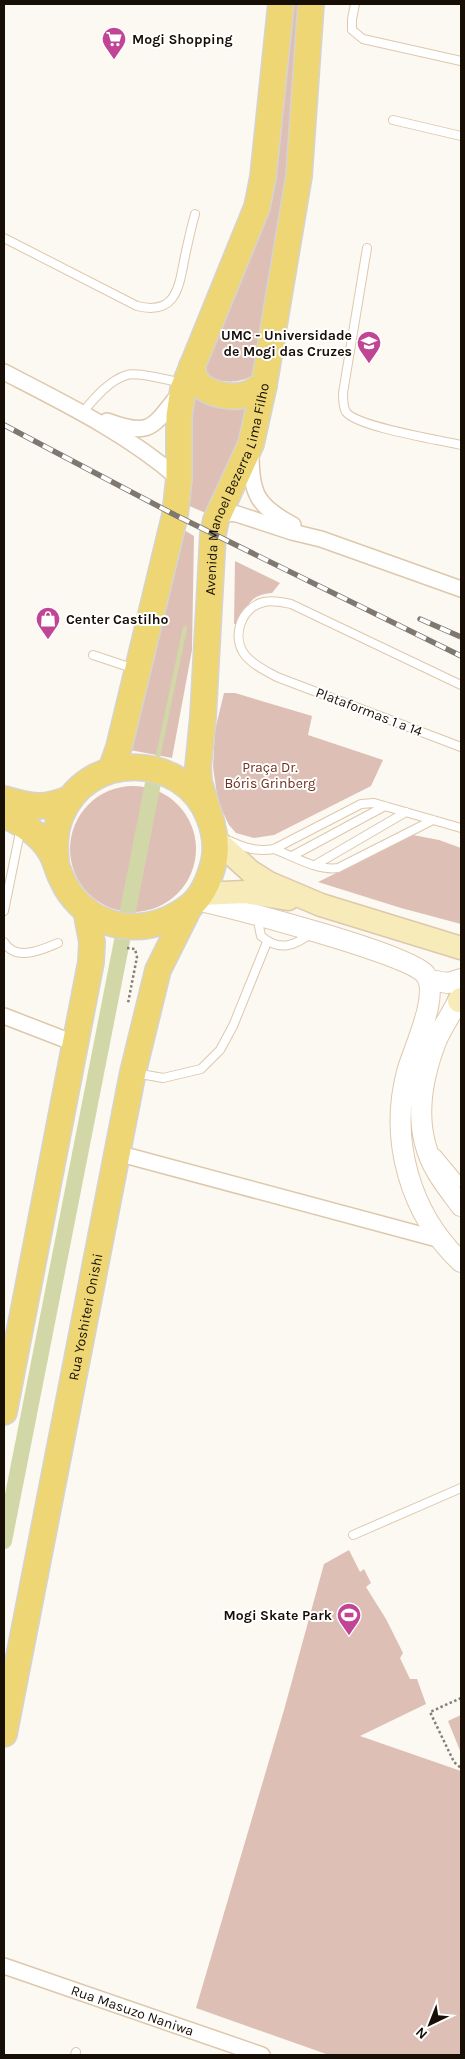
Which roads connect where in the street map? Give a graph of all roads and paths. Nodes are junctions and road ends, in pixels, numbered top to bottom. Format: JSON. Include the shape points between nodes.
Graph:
{"nodes":[{"id":1,"x":281,"y":4,"type":"edge"},
{"id":2,"x":311,"y":4,"type":"edge"},
{"id":3,"x":355,"y":4,"type":"edge"},
{"id":4,"x":461,"y":61,"type":"edge"},
{"id":5,"x":393,"y":120,"type":"dead end"},
{"id":6,"x":461,"y":136,"type":"edge"},
{"id":7,"x":195,"y":214,"type":"dead end"},
{"id":8,"x":4,"y":238,"type":"edge"},
{"id":9,"x":367,"y":248,"type":"dead end"},
{"id":10,"x":4,"y":372,"type":"edge"},
{"id":11,"x":187,"y":379,"type":"junction"},
{"id":12,"x":264,"y":385,"type":"junction"},
{"id":13,"x":82,"y":413,"type":"junction"},
{"id":14,"x":251,"y":444,"type":"junction"},
{"id":15,"x":461,"y":445,"type":"edge"},
{"id":16,"x":179,"y":479,"type":"junction"},
{"id":17,"x":216,"y":520,"type":"junction"},
{"id":18,"x":320,"y":540,"type":"junction"},
{"id":19,"x":461,"y":589,"type":"edge"},
{"id":20,"x":93,"y":654,"type":"dead end"},
{"id":21,"x":137,"y":670,"type":"junction"},
{"id":22,"x":461,"y":685,"type":"edge"},
{"id":23,"x":461,"y":747,"type":"edge"},
{"id":24,"x":111,"y":770,"type":"junction"},
{"id":25,"x":71,"y":798,"type":"junction"},
{"id":26,"x":4,"y":799,"type":"edge"},
{"id":27,"x":385,"y":806,"type":"junction"},
{"id":28,"x":406,"y":812,"type":"junction"},
{"id":29,"x":13,"y":819,"type":"edge"},
{"id":30,"x":433,"y":820,"type":"junction"},
{"id":31,"x":461,"y":828,"type":"edge"},
{"id":32,"x":213,"y":832,"type":"junction"},
{"id":33,"x":274,"y":849,"type":"junction"},
{"id":34,"x":292,"y":856,"type":"junction"},
{"id":35,"x":56,"y":862,"type":"junction"},
{"id":36,"x":315,"y":865,"type":"junction"},
{"id":37,"x":196,"y":900,"type":"junction"},
{"id":38,"x":321,"y":905,"type":"junction"},
{"id":39,"x":86,"y":910,"type":"junction"},
{"id":40,"x":4,"y":911,"type":"edge"},
{"id":41,"x":257,"y":916,"type":"junction"},
{"id":42,"x":312,"y":932,"type":"junction"},
{"id":43,"x":4,"y":942,"type":"edge"},
{"id":44,"x":58,"y":942,"type":"dead end"},
{"id":45,"x":267,"y":942,"type":"junction"},
{"id":46,"x":121,"y":947,"type":"dead end"},
{"id":47,"x":461,"y":948,"type":"edge"},
{"id":48,"x":461,"y":979,"type":"edge"},
{"id":49,"x":429,"y":980,"type":"junction"},
{"id":50,"x":460,"y":998,"type":"edge"},
{"id":51,"x":127,"y":1006,"type":"dead end"},
{"id":52,"x":4,"y":1016,"type":"edge"},
{"id":53,"x":74,"y":1043,"type":"junction"},
{"id":54,"x":133,"y":1072,"type":"junction"},
{"id":55,"x":423,"y":1138,"type":"junction"},
{"id":56,"x":117,"y":1153,"type":"junction"},
{"id":57,"x":461,"y":1183,"type":"edge"},
{"id":58,"x":461,"y":1206,"type":"edge"},
{"id":59,"x":441,"y":1240,"type":"junction"},
{"id":60,"x":461,"y":1262,"type":"edge"},
{"id":61,"x":4,"y":1412,"type":"edge"},
{"id":62,"x":461,"y":1488,"type":"edge"},
{"id":63,"x":353,"y":1535,"type":"dead end"},
{"id":64,"x":461,"y":1698,"type":"edge"},
{"id":65,"x":4,"y":1734,"type":"edge"},
{"id":66,"x":461,"y":1768,"type":"edge"},
{"id":67,"x":4,"y":1966,"type":"edge"},
{"id":68,"x":262,"y":2055,"type":"edge"}],
"edges":[{"from":1,"to":11,"type":"main road","via":[[257,207]]},
{"from":2,"to":12,"type":"main road","name":"Avenida Manoel Bezerra Lima Filho","via":[[299,176]]},
{"from":3,"to":4,"type":"lane","via":[[352,30],[363,39]]},
{"from":5,"to":6,"type":"lane"},
{"from":7,"to":8,"type":"lane","via":[[179,289],[168,303],[154,309],[137,306]]},
{"from":9,"to":15,"type":"lane","via":[[343,393],[346,412],[362,422]]},
{"from":10,"to":13,"type":"street"},
{"from":11,"to":12,"type":"main road","via":[[194,377],[213,393],[226,395],[248,394]]},
{"from":11,"to":13,"type":"lane","via":[[129,374],[110,385]]},
{"from":11,"to":13,"type":"street","via":[[155,423],[139,430]]},
{"from":11,"to":16,"type":"main road","via":[[179,416]]},
{"from":12,"to":14,"type":"main road","name":"Avenida Manoel Bezerra Lima Filho"},
{"from":13,"to":16,"type":"street","via":[[148,454]]},
{"from":14,"to":17,"type":"main road","name":"Avenida Manoel Bezerra Lima Filho"},
{"from":14,"to":18,"type":"street","via":[[251,475],[261,504]]},
{"from":16,"to":21,"type":"main road","via":[[175,515]]},
{"from":17,"to":18,"type":"street","via":[[227,513],[237,514]]},
{"from":17,"to":32,"type":"main road","name":"Avenida Manoel Bezerra Lima Filho","via":[[198,767]]},
{"from":18,"to":19,"type":"street"},
{"from":20,"to":21,"type":"lane"},
{"from":21,"to":24,"type":"main road"},
{"from":22,"to":23,"type":"lane","name":"Plataformas 1 a 14","via":[[277,600],[262,602],[252,608],[243,618],[238,632],[238,641],[245,655],[277,677]]},
{"from":24,"to":25,"type":"main road","via":[[87,782]]},
{"from":24,"to":32,"type":"main road","via":[[137,766],[163,771],[186,785],[204,805]]},
{"from":25,"to":26,"type":"main road","via":[[46,807],[27,806]]},
{"from":25,"to":35,"type":"main road","via":[[56,832]]},
{"from":27,"to":28,"type":"lane"},
{"from":27,"to":33,"type":"lane","via":[[361,804]]},
{"from":27,"to":34,"type":"lane"},
{"from":28,"to":30,"type":"lane"},
{"from":28,"to":36,"type":"lane"},
{"from":29,"to":35,"type":"main road","via":[[40,839]]},
{"from":29,"to":40,"type":"lane"},
{"from":30,"to":31,"type":"lane"},
{"from":30,"to":36,"type":"lane","via":[[338,868]]},
{"from":32,"to":33,"type":"lane","via":[[255,850]]},
{"from":32,"to":37,"type":"main road","via":[[216,852],[211,874]]},
{"from":32,"to":38,"type":"main road","via":[[250,871],[269,883]]},
{"from":33,"to":34,"type":"lane"},
{"from":34,"to":36,"type":"lane"},
{"from":35,"to":39,"type":"main road","via":[[70,894]]},
{"from":37,"to":38,"type":"main road","via":[[245,892]]},
{"from":37,"to":39,"type":"main road","via":[[172,919],[150,926],[106,922]]},
{"from":37,"to":41,"type":"street"},
{"from":37,"to":54,"type":"main road","name":"Rua Yoshiteri Onishi","via":[[158,970]]},
{"from":38,"to":47,"type":"main road"},
{"from":39,"to":53,"type":"main road","via":[[92,942],[91,962]]},
{"from":41,"to":42,"type":"street"},
{"from":41,"to":45,"type":"lane","via":[[261,936]]},
{"from":42,"to":45,"type":"lane","via":[[293,946]]},
{"from":42,"to":49,"type":"street","via":[[407,962]]},
{"from":43,"to":44,"type":"lane","via":[[16,952],[28,953]]},
{"from":45,"to":54,"type":"lane","via":[[220,1050],[201,1069],[163,1078]]},
{"from":46,"to":51,"type":"path","via":[[135,949],[137,957]]},
{"from":48,"to":49,"type":"street","via":[[448,983]]},
{"from":49,"to":59,"type":"street","via":[[428,1006],[407,1072],[403,1096],[402,1145],[407,1174],[423,1213]]},
{"from":50,"to":55,"type":"street","via":[[438,1037],[425,1078],[420,1107]]},
{"from":52,"to":53,"type":"street"},
{"from":53,"to":61,"type":"main road"},
{"from":54,"to":56,"type":"main road","name":"Rua Yoshiteri Onishi"},
{"from":55,"to":57,"type":"lane"},
{"from":55,"to":58,"type":"street","via":[[436,1171]]},
{"from":56,"to":59,"type":"street"},
{"from":56,"to":65,"type":"main road","name":"Rua Yoshiteri Onishi"},
{"from":59,"to":60,"type":"street"},
{"from":62,"to":63,"type":"lane"},
{"from":64,"to":66,"type":"path","via":[[430,1712],[454,1762]]},
{"from":67,"to":68,"type":"street","name":"Rua Masuzo Naniwa"}]}
